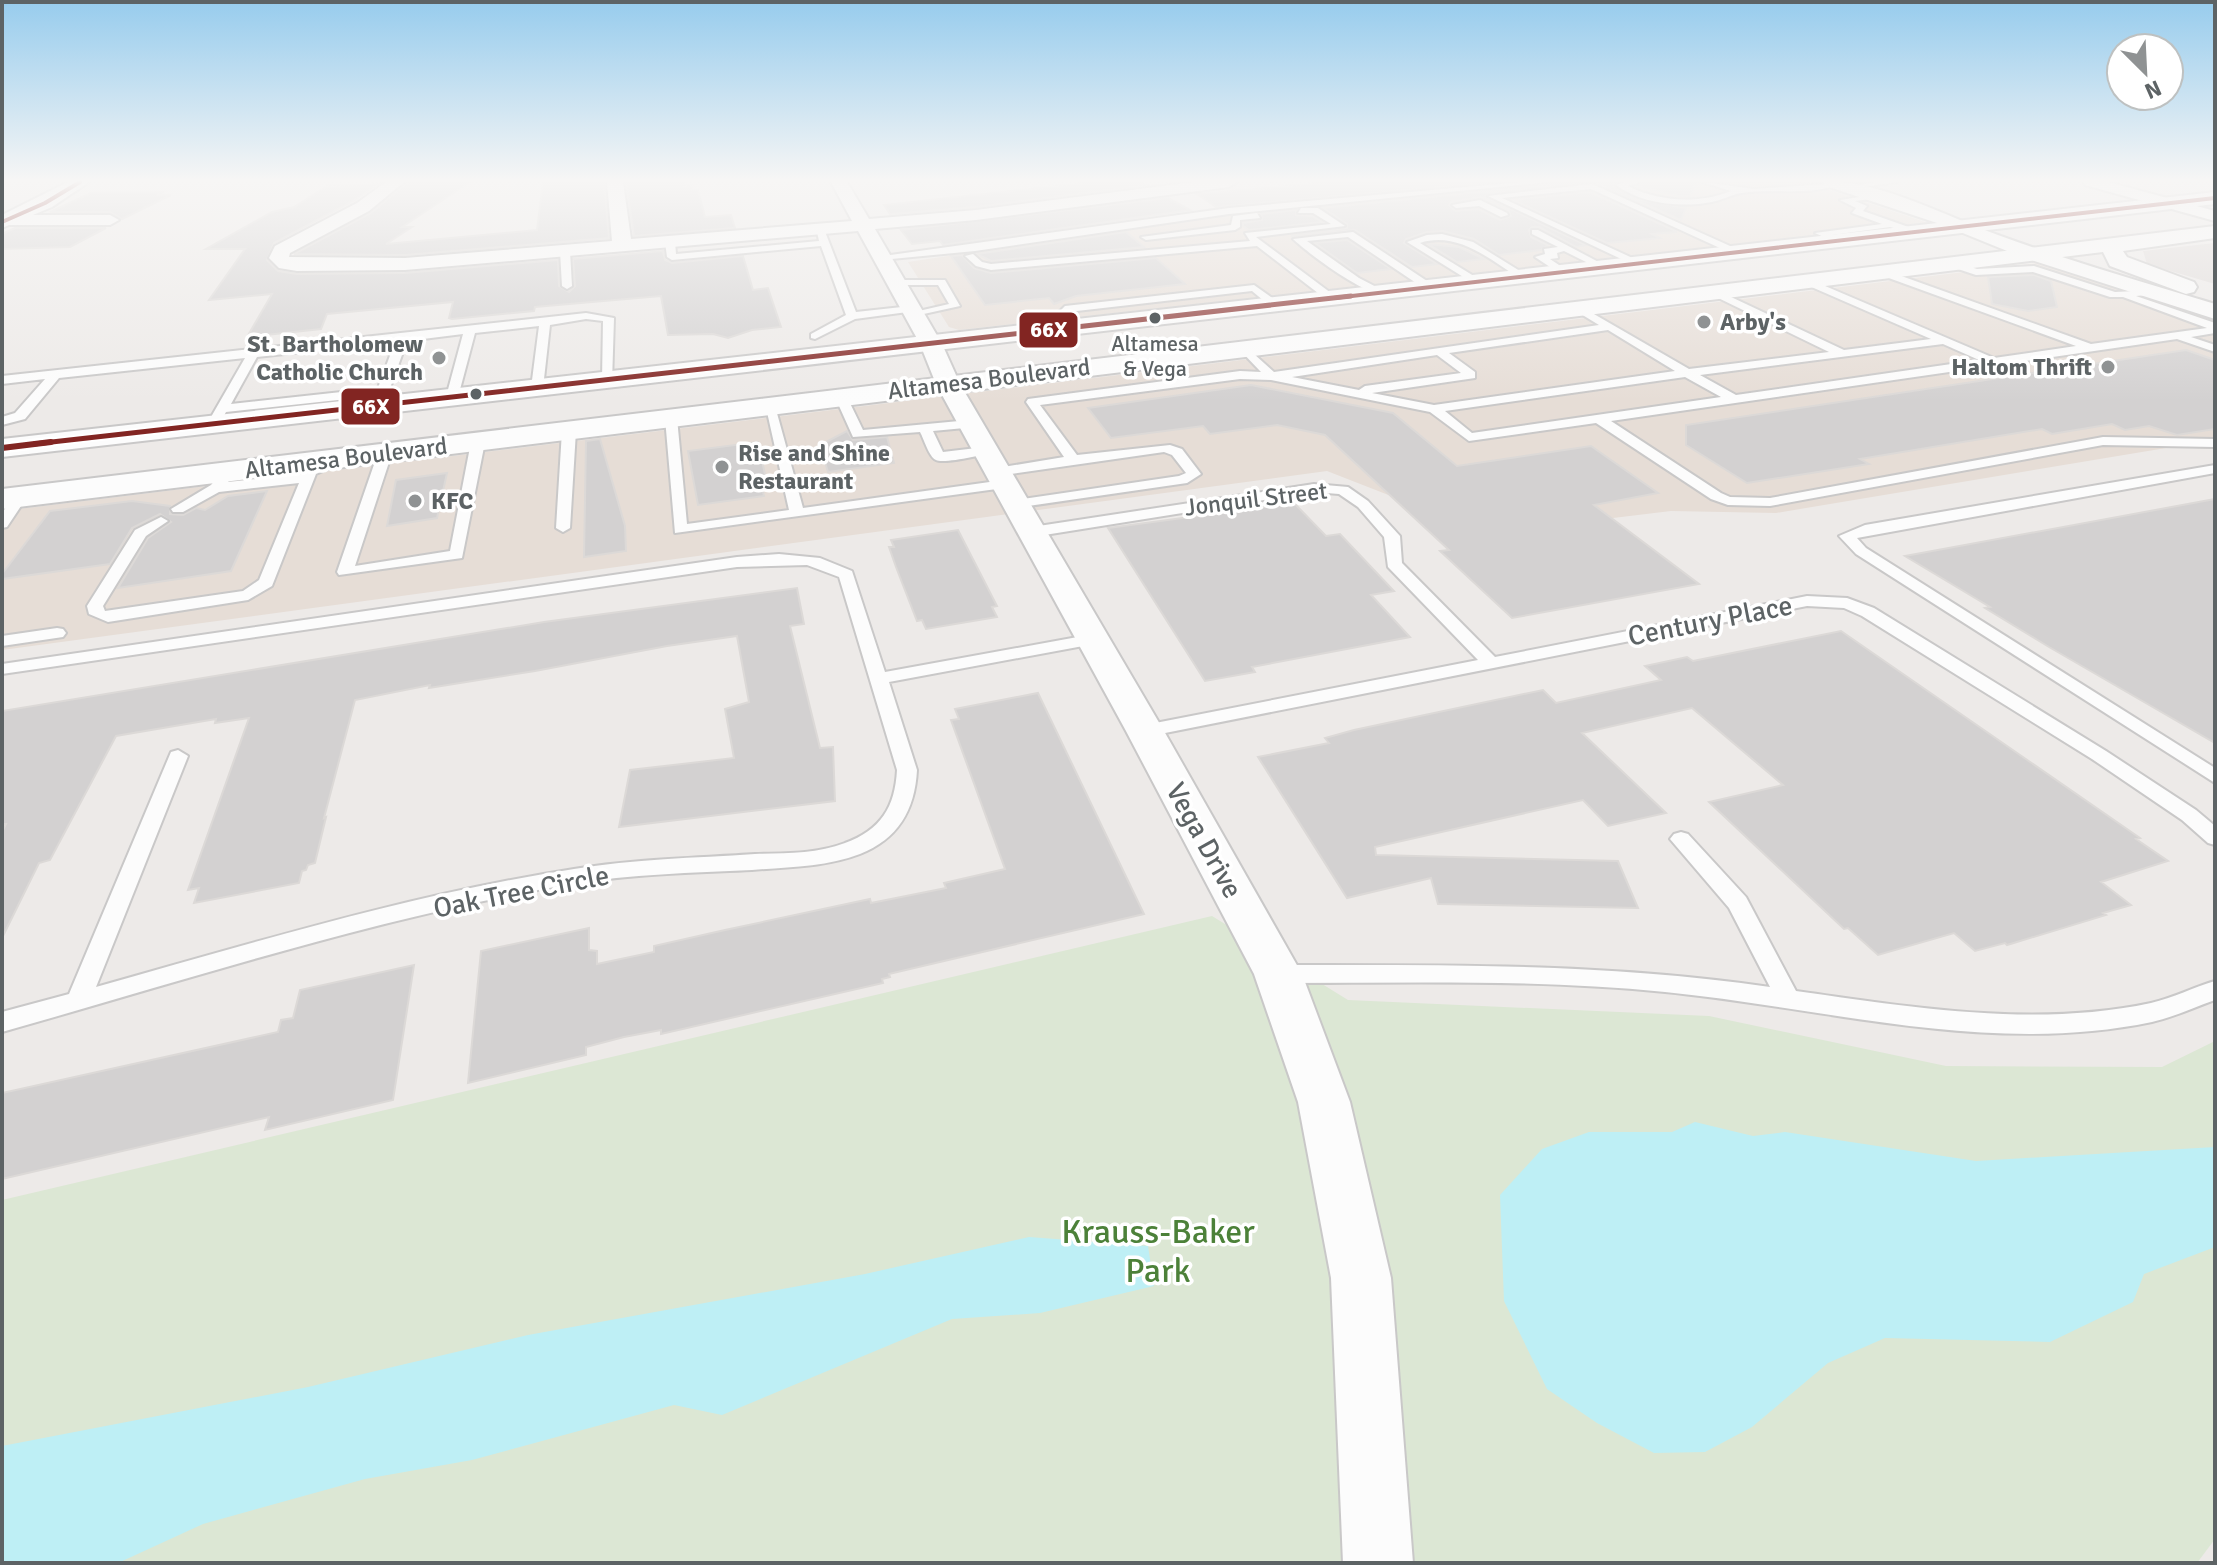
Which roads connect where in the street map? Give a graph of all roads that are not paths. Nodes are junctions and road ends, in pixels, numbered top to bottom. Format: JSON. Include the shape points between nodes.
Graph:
{"nodes":[{"id":1,"x":280,"y":255,"type":"edge"},
{"id":2,"x":512,"y":255,"type":"edge"},
{"id":3,"x":565,"y":255,"type":"edge"},
{"id":4,"x":829,"y":255,"type":"edge"},
{"id":5,"x":883,"y":255,"type":"edge"},
{"id":6,"x":954,"y":255,"type":"edge"},
{"id":7,"x":979,"y":255,"type":"edge"},
{"id":8,"x":1122,"y":255,"type":"edge"},
{"id":9,"x":1275,"y":255,"type":"edge"},
{"id":10,"x":1320,"y":255,"type":"edge"},
{"id":11,"x":1381,"y":255,"type":"edge"},
{"id":12,"x":1434,"y":255,"type":"edge"},
{"id":13,"x":1486,"y":255,"type":"edge"},
{"id":14,"x":1553,"y":255,"type":"edge"},
{"id":15,"x":1580,"y":255,"type":"edge"},
{"id":16,"x":1619,"y":255,"type":"edge"},
{"id":17,"x":1708,"y":255,"type":"edge"},
{"id":18,"x":1743,"y":255,"type":"edge"},
{"id":19,"x":1958,"y":255,"type":"edge"},
{"id":20,"x":1966,"y":255,"type":"edge"},
{"id":21,"x":2016,"y":255,"type":"edge"},
{"id":22,"x":2024,"y":255,"type":"edge"},
{"id":23,"x":2028,"y":255,"type":"edge"},
{"id":24,"x":2076,"y":255,"type":"edge"},
{"id":25,"x":2115,"y":255,"type":"edge"},
{"id":26,"x":970,"y":256,"type":"junction"},
{"id":27,"x":1636,"y":263,"type":"junction"},
{"id":28,"x":1949,"y":263,"type":"junction"},
{"id":29,"x":915,"y":266,"type":"dead end"},
{"id":30,"x":1603,"y":267,"type":"junction"},
{"id":31,"x":892,"y":269,"type":"junction"},
{"id":32,"x":2081,"y":270,"type":"junction"},
{"id":33,"x":1563,"y":271,"type":"junction"},
{"id":34,"x":1879,"y":271,"type":"junction"},
{"id":35,"x":2051,"y":274,"type":"junction"},
{"id":36,"x":1523,"y":276,"type":"junction"},
{"id":37,"x":1804,"y":280,"type":"junction"},
{"id":38,"x":1477,"y":281,"type":"junction"},
{"id":39,"x":567,"y":286,"type":"dead end"},
{"id":40,"x":1429,"y":287,"type":"junction"},
{"id":41,"x":2186,"y":287,"type":"junction"},
{"id":42,"x":1381,"y":292,"type":"junction"},
{"id":43,"x":1714,"y":292,"type":"junction"},
{"id":44,"x":2153,"y":292,"type":"junction"},
{"id":45,"x":2124,"y":296,"type":"junction"},
{"id":46,"x":2215,"y":296,"type":"edge"},
{"id":47,"x":1331,"y":298,"type":"junction"},
{"id":48,"x":1274,"y":304,"type":"junction"},
{"id":49,"x":1580,"y":309,"type":"junction"},
{"id":50,"x":912,"y":312,"type":"junction"},
{"id":51,"x":2215,"y":312,"type":"edge"},
{"id":52,"x":852,"y":316,"type":"junction"},
{"id":53,"x":1153,"y":318,"type":"junction"},
{"id":54,"x":545,"y":322,"type":"junction"},
{"id":55,"x":1607,"y":327,"type":"junction"},
{"id":56,"x":1061,"y":329,"type":"junction"},
{"id":57,"x":2215,"y":329,"type":"edge"},
{"id":58,"x":470,"y":330,"type":"junction"},
{"id":59,"x":815,"y":336,"type":"dead end"},
{"id":60,"x":2177,"y":336,"type":"junction"},
{"id":61,"x":402,"y":338,"type":"junction"},
{"id":62,"x":1943,"y":341,"type":"junction"},
{"id":63,"x":1244,"y":348,"type":"junction"},
{"id":64,"x":2092,"y":349,"type":"junction"},
{"id":65,"x":2215,"y":349,"type":"edge"},
{"id":66,"x":1439,"y":351,"type":"junction"},
{"id":67,"x":253,"y":354,"type":"junction"},
{"id":68,"x":1843,"y":354,"type":"junction"},
{"id":69,"x":1993,"y":362,"type":"junction"},
{"id":70,"x":939,"y":364,"type":"junction"},
{"id":71,"x":1104,"y":365,"type":"junction"},
{"id":72,"x":1687,"y":373,"type":"junction"},
{"id":73,"x":55,"y":375,"type":"junction"},
{"id":74,"x":1271,"y":376,"type":"junction"},
{"id":75,"x":2,"y":380,"type":"edge"},
{"id":76,"x":608,"y":380,"type":"junction"},
{"id":77,"x":537,"y":388,"type":"junction"},
{"id":78,"x":1123,"y":390,"type":"junction"},
{"id":79,"x":1355,"y":393,"type":"junction"},
{"id":80,"x":452,"y":397,"type":"junction"},
{"id":81,"x":841,"y":397,"type":"junction"},
{"id":82,"x":1734,"y":399,"type":"junction"},
{"id":83,"x":373,"y":402,"type":"junction"},
{"id":84,"x":769,"y":406,"type":"junction"},
{"id":85,"x":1434,"y":409,"type":"junction"},
{"id":86,"x":719,"y":413,"type":"junction"},
{"id":87,"x":218,"y":416,"type":"junction"},
{"id":88,"x":671,"y":418,"type":"junction"},
{"id":89,"x":1598,"y":418,"type":"junction"},
{"id":90,"x":2,"y":421,"type":"edge"},
{"id":91,"x":924,"y":427,"type":"junction"},
{"id":92,"x":569,"y":431,"type":"junction"},
{"id":93,"x":478,"y":442,"type":"junction"},
{"id":94,"x":2215,"y":443,"type":"edge"},
{"id":95,"x":2,"y":448,"type":"edge"},
{"id":96,"x":385,"y":453,"type":"junction"},
{"id":97,"x":342,"y":458,"type":"junction"},
{"id":98,"x":1073,"y":460,"type":"junction"},
{"id":99,"x":2215,"y":469,"type":"edge"},
{"id":100,"x":307,"y":478,"type":"junction"},
{"id":101,"x":1000,"y":478,"type":"junction"},
{"id":102,"x":223,"y":480,"type":"junction"},
{"id":103,"x":178,"y":509,"type":"dead end"},
{"id":104,"x":7,"y":511,"type":"edge"},
{"id":105,"x":797,"y":513,"type":"junction"},
{"id":106,"x":161,"y":521,"type":"dead end"},
{"id":107,"x":563,"y":528,"type":"dead end"},
{"id":108,"x":57,"y":633,"type":"dead end"},
{"id":109,"x":1094,"y":639,"type":"junction"},
{"id":110,"x":2,"y":641,"type":"edge"},
{"id":111,"x":1491,"y":663,"type":"junction"},
{"id":112,"x":2,"y":669,"type":"edge"},
{"id":113,"x":880,"y":678,"type":"junction"},
{"id":114,"x":1145,"y":731,"type":"junction"},
{"id":115,"x":178,"y":756,"type":"dead end"},
{"id":116,"x":2215,"y":777,"type":"edge"},
{"id":117,"x":2215,"y":838,"type":"edge"},
{"id":118,"x":1681,"y":839,"type":"dead end"},
{"id":119,"x":1278,"y":974,"type":"junction"},
{"id":120,"x":2215,"y":990,"type":"edge"},
{"id":121,"x":1788,"y":999,"type":"junction"},
{"id":122,"x":78,"y":1001,"type":"junction"},
{"id":123,"x":2,"y":1022,"type":"edge"},
{"id":124,"x":1378,"y":1563,"type":"edge"}],
"edges":[{"from":1,"to":2,"type":"street","via":[[286,264],[367,266]]},
{"from":3,"to":39,"type":"lane"},
{"from":4,"to":52,"type":"lane"},
{"from":5,"to":31,"type":"street","name":"Vega Drive"},
{"from":6,"to":31,"type":"lane"},
{"from":7,"to":26,"type":"lane"},
{"from":8,"to":26,"type":"lane","via":[[997,266],[985,266]]},
{"from":9,"to":47,"type":"lane"},
{"from":10,"to":42,"type":"lane"},
{"from":11,"to":40,"type":"lane"},
{"from":12,"to":38,"type":"lane"},
{"from":13,"to":36,"type":"lane"},
{"from":14,"to":33,"type":"lane","via":[[1540,257]]},
{"from":15,"to":30,"type":"lane"},
{"from":16,"to":27,"type":"lane"},
{"from":17,"to":27,"type":"main road","name":"Altamesa Boulevard"},
{"from":18,"to":37,"type":"main road"},
{"from":19,"to":34,"type":"main road"},
{"from":20,"to":28,"type":"main road","name":"Altamesa Boulevard"},
{"from":21,"to":28,"type":"lane","via":[[1976,272]]},
{"from":22,"to":35,"type":"lane"},
{"from":23,"to":32,"type":"main road"},
{"from":24,"to":41,"type":"main road"},
{"from":25,"to":41,"type":"main road","via":[[2118,261]]},
{"from":26,"to":29,"type":"lane"},
{"from":27,"to":30,"type":"main road","name":"Altamesa Boulevard"},
{"from":28,"to":34,"type":"main road","name":"Altamesa Boulevard"},
{"from":30,"to":33,"type":"main road","name":"Altamesa Boulevard"},
{"from":31,"to":50,"type":"street","name":"Vega Drive"},
{"from":31,"to":50,"type":"lane","via":[[941,282],[955,306]]},
{"from":32,"to":35,"type":"lane"},
{"from":32,"to":44,"type":"main road"},
{"from":33,"to":36,"type":"main road","name":"Altamesa Boulevard"},
{"from":34,"to":37,"type":"main road","name":"Altamesa Boulevard"},
{"from":34,"to":64,"type":"lane"},
{"from":35,"to":45,"type":"lane"},
{"from":36,"to":38,"type":"main road","name":"Altamesa Boulevard"},
{"from":36,"to":49,"type":"main road"},
{"from":37,"to":43,"type":"main road","name":"Altamesa Boulevard"},
{"from":37,"to":62,"type":"lane"},
{"from":38,"to":40,"type":"main road","name":"Altamesa Boulevard"},
{"from":40,"to":42,"type":"main road","name":"Altamesa Boulevard"},
{"from":41,"to":46,"type":"main road"},
{"from":42,"to":47,"type":"main road","name":"Altamesa Boulevard"},
{"from":43,"to":49,"type":"main road","name":"Altamesa Boulevard"},
{"from":43,"to":68,"type":"lane"},
{"from":44,"to":45,"type":"lane"},
{"from":44,"to":51,"type":"main road"},
{"from":45,"to":57,"type":"lane"},
{"from":47,"to":48,"type":"main road","name":"Altamesa Boulevard"},
{"from":48,"to":53,"type":"main road","name":"Altamesa Boulevard"},
{"from":48,"to":56,"type":"lane","via":[[1254,288],[1081,307],[1065,309],[1055,321]]},
{"from":49,"to":55,"type":"lane"},
{"from":49,"to":63,"type":"main road","name":"Altamesa Boulevard"},
{"from":50,"to":52,"type":"lane"},
{"from":50,"to":70,"type":"street","name":"Vega Drive"},
{"from":52,"to":59,"type":"lane"},
{"from":53,"to":56,"type":"main road","name":"Altamesa Boulevard"},
{"from":53,"to":70,"type":"main road","via":[[998,346],[954,370]]},
{"from":54,"to":58,"type":"lane"},
{"from":54,"to":76,"type":"lane","via":[[609,318]]},
{"from":54,"to":77,"type":"lane"},
{"from":55,"to":66,"type":"lane"},
{"from":55,"to":72,"type":"lane"},
{"from":56,"to":70,"type":"main road","name":"Altamesa Boulevard"},
{"from":57,"to":60,"type":"lane"},
{"from":58,"to":61,"type":"lane"},
{"from":58,"to":80,"type":"lane"},
{"from":60,"to":64,"type":"lane"},
{"from":60,"to":65,"type":"lane"},
{"from":61,"to":67,"type":"lane"},
{"from":61,"to":83,"type":"lane"},
{"from":62,"to":68,"type":"lane"},
{"from":62,"to":69,"type":"lane"},
{"from":63,"to":71,"type":"main road","name":"Altamesa Boulevard"},
{"from":63,"to":74,"type":"lane"},
{"from":64,"to":69,"type":"lane"},
{"from":66,"to":74,"type":"lane"},
{"from":66,"to":79,"type":"lane","via":[[1471,375]]},
{"from":67,"to":73,"type":"lane"},
{"from":67,"to":87,"type":"lane"},
{"from":68,"to":72,"type":"lane"},
{"from":69,"to":82,"type":"lane"},
{"from":70,"to":71,"type":"main road","name":"Altamesa Boulevard"},
{"from":70,"to":76,"type":"main road","name":"Altamesa Boulevard"},
{"from":70,"to":81,"type":"main road","name":"Altamesa Boulevard"},
{"from":70,"to":86,"type":"main road","via":[[924,360],[898,376],[749,399]]},
{"from":70,"to":101,"type":"street","name":"Vega Drive"},
{"from":71,"to":78,"type":"lane"},
{"from":72,"to":82,"type":"lane"},
{"from":72,"to":85,"type":"lane"},
{"from":73,"to":75,"type":"lane"},
{"from":73,"to":90,"type":"lane","via":[[20,416]]},
{"from":74,"to":78,"type":"lane"},
{"from":74,"to":79,"type":"lane"},
{"from":76,"to":77,"type":"main road","name":"Altamesa Boulevard"},
{"from":77,"to":80,"type":"main road","name":"Altamesa Boulevard"},
{"from":78,"to":98,"type":"lane","via":[[1032,402]]},
{"from":79,"to":85,"type":"lane"},
{"from":80,"to":83,"type":"main road","name":"Altamesa Boulevard"},
{"from":81,"to":84,"type":"main road","name":"Altamesa Boulevard"},
{"from":81,"to":91,"type":"lane","via":[[858,434]]},
{"from":82,"to":89,"type":"lane"},
{"from":83,"to":87,"type":"main road","name":"Altamesa Boulevard"},
{"from":83,"to":97,"type":"main road"},
{"from":84,"to":86,"type":"main road","name":"Altamesa Boulevard"},
{"from":84,"to":105,"type":"lane"},
{"from":85,"to":89,"type":"lane","via":[[1469,437]]},
{"from":86,"to":88,"type":"main road","name":"Altamesa Boulevard"},
{"from":87,"to":95,"type":"main road","name":"Altamesa Boulevard"},
{"from":88,"to":92,"type":"main road","name":"Altamesa Boulevard"},
{"from":88,"to":105,"type":"lane","via":[[680,530]]},
{"from":89,"to":94,"type":"lane","via":[[1716,496],[1746,503],[2103,441]]},
{"from":91,"to":101,"type":"lane"},
{"from":91,"to":101,"type":"lane","via":[[939,457]]},
{"from":92,"to":93,"type":"main road","name":"Altamesa Boulevard"},
{"from":92,"to":107,"type":"lane"},
{"from":93,"to":96,"type":"main road","name":"Altamesa Boulevard"},
{"from":93,"to":96,"type":"lane","via":[[457,555],[345,572]]},
{"from":96,"to":97,"type":"main road","name":"Altamesa Boulevard"},
{"from":97,"to":100,"type":"lane"},
{"from":97,"to":102,"type":"main road","name":"Altamesa Boulevard"},
{"from":98,"to":101,"type":"lane"},
{"from":98,"to":101,"type":"lane","via":[[1165,448],[1177,452],[1194,474],[1182,480]]},
{"from":99,"to":116,"type":"lane","via":[[1847,536],[1861,551]]},
{"from":100,"to":102,"type":"lane"},
{"from":100,"to":106,"type":"lane","via":[[266,583],[248,595],[108,617],[97,614],[95,606],[140,533]]},
{"from":101,"to":105,"type":"lane"},
{"from":101,"to":109,"type":"street","name":"Vega Drive"},
{"from":101,"to":111,"type":"lane","name":"Jonquil Street","via":[[1343,490],[1392,536],[1394,564]]},
{"from":102,"to":103,"type":"lane"},
{"from":102,"to":104,"type":"main road","name":"Altamesa Boulevard"},
{"from":108,"to":110,"type":"lane"},
{"from":109,"to":113,"type":"lane"},
{"from":109,"to":114,"type":"street","name":"Vega Drive"},
{"from":111,"to":114,"type":"lane","name":"Century Place"},
{"from":111,"to":117,"type":"lane","name":"Century Place","via":[[1807,601],[1847,603],[2099,755]]},
{"from":112,"to":113,"type":"lane","name":"Oak Tree Circle","via":[[779,559],[816,560],[846,574]]},
{"from":113,"to":122,"type":"lane","name":"Oak Tree Circle","via":[[907,770],[907,796],[902,812],[871,840],[851,849],[800,859],[549,880],[273,946]]},
{"from":114,"to":119,"type":"street","name":"Vega Drive"},
{"from":115,"to":122,"type":"lane"},
{"from":118,"to":121,"type":"lane","via":[[1738,903]]},
{"from":119,"to":121,"type":"lane","via":[[1459,974],[1665,983]]},
{"from":119,"to":124,"type":"street","name":"Vega Drive","via":[[1324,1102],[1361,1278]]},
{"from":120,"to":121,"type":"lane","via":[[2185,1005],[2131,1019],[2032,1025]]},
{"from":122,"to":123,"type":"lane","name":"Oak Tree Circle"}]}
